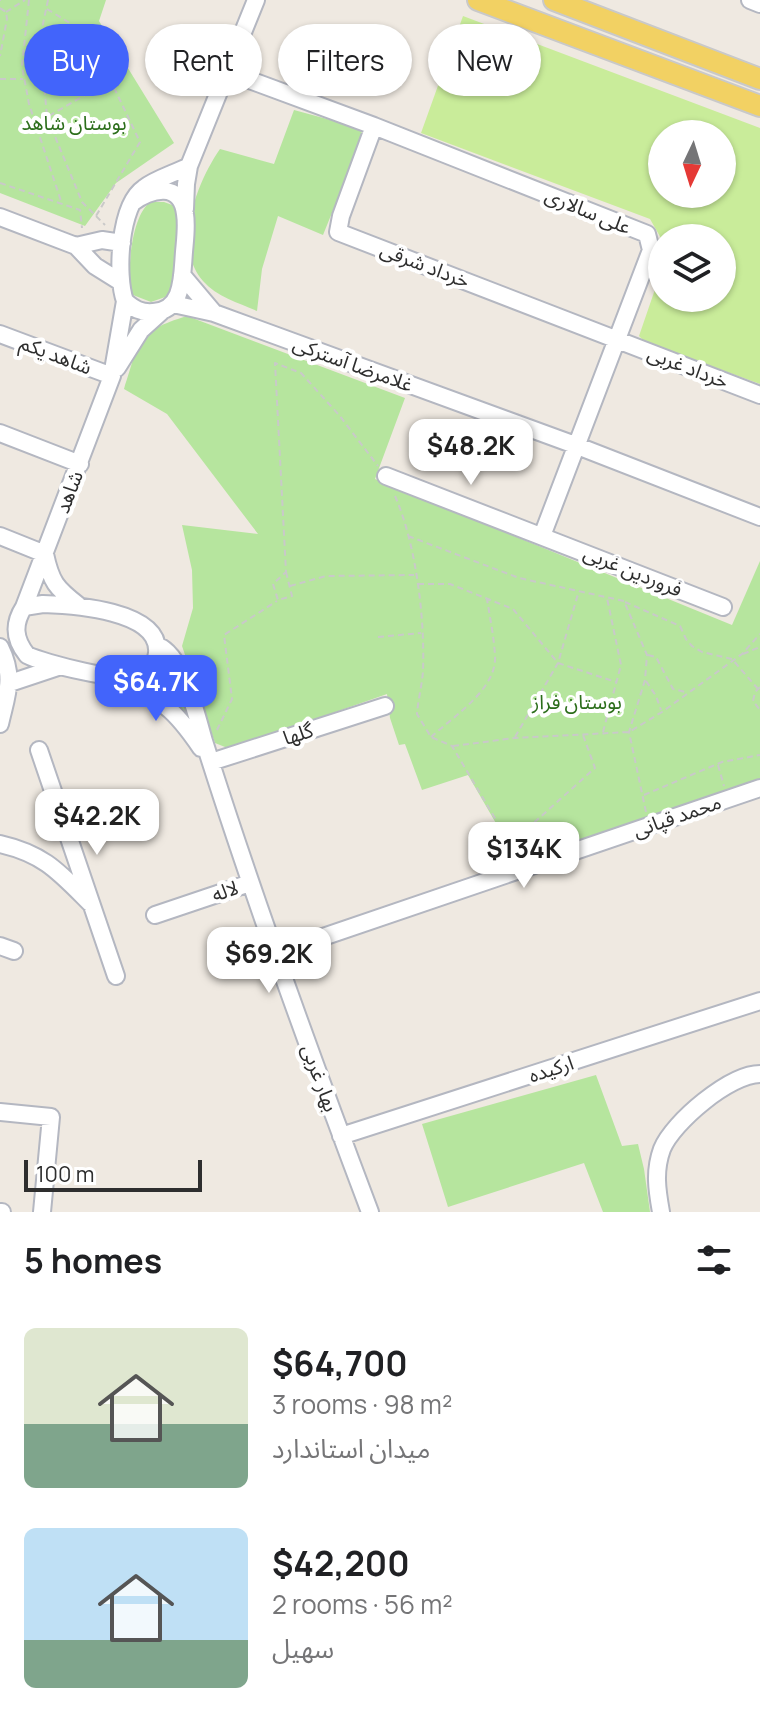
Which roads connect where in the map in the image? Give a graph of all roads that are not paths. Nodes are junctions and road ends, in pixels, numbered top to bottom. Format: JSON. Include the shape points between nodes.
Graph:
{"nodes":[{"id":1,"x":256,"y":0,"type":"edge"},
{"id":2,"x":478,"y":0,"type":"edge"},
{"id":3,"x":554,"y":0,"type":"edge"},
{"id":4,"x":750,"y":0,"type":"edge"},
{"id":5,"x":760,"y":4,"type":"edge"},
{"id":6,"x":247,"y":24,"type":"edge"},
{"id":7,"x":760,"y":79,"type":"edge"},
{"id":8,"x":262,"y":85,"type":"edge"},
{"id":9,"x":218,"y":96,"type":"edge"},
{"id":10,"x":760,"y":106,"type":"edge"},
{"id":11,"x":374,"y":126,"type":"junction"},
{"id":12,"x":189,"y":166,"type":"junction"},
{"id":13,"x":132,"y":203,"type":"junction"},
{"id":14,"x":185,"y":211,"type":"junction"},
{"id":15,"x":0,"y":217,"type":"edge"},
{"id":16,"x":122,"y":243,"type":"junction"},
{"id":17,"x":80,"y":245,"type":"junction"},
{"id":18,"x":182,"y":275,"type":"junction"},
{"id":19,"x":119,"y":281,"type":"junction"},
{"id":20,"x":125,"y":301,"type":"junction"},
{"id":21,"x":167,"y":308,"type":"junction"},
{"id":22,"x":214,"y":313,"type":"junction"},
{"id":23,"x":0,"y":334,"type":"edge"},
{"id":24,"x":616,"y":340,"type":"junction"},
{"id":25,"x":112,"y":376,"type":"junction"},
{"id":26,"x":760,"y":395,"type":"edge"},
{"id":27,"x":0,"y":433,"type":"edge"},
{"id":28,"x":575,"y":445,"type":"junction"},
{"id":29,"x":80,"y":464,"type":"junction"},
{"id":30,"x":386,"y":476,"type":"road end"},
{"id":31,"x":760,"y":517,"type":"edge"},
{"id":32,"x":0,"y":536,"type":"edge"},
{"id":33,"x":542,"y":536,"type":"junction"},
{"id":34,"x":45,"y":554,"type":"junction"},
{"id":35,"x":78,"y":605,"type":"junction"},
{"id":36,"x":24,"y":607,"type":"junction"},
{"id":37,"x":723,"y":607,"type":"dead end"},
{"id":38,"x":16,"y":623,"type":"junction"},
{"id":39,"x":0,"y":629,"type":"edge"},
{"id":40,"x":0,"y":646,"type":"edge"},
{"id":41,"x":158,"y":646,"type":"junction"},
{"id":42,"x":36,"y":659,"type":"junction"},
{"id":43,"x":62,"y":666,"type":"junction"},
{"id":44,"x":108,"y":676,"type":"junction"},
{"id":45,"x":10,"y":683,"type":"junction"},
{"id":46,"x":385,"y":706,"type":"dead end"},
{"id":47,"x":0,"y":724,"type":"edge"},
{"id":48,"x":39,"y":750,"type":"dead end"},
{"id":49,"x":211,"y":762,"type":"junction"},
{"id":50,"x":760,"y":788,"type":"edge"},
{"id":51,"x":0,"y":844,"type":"edge"},
{"id":52,"x":250,"y":883,"type":"junction"},
{"id":53,"x":92,"y":906,"type":"junction"},
{"id":54,"x":155,"y":915,"type":"dead end"},
{"id":55,"x":276,"y":953,"type":"junction"},
{"id":56,"x":116,"y":976,"type":"dead end"},
{"id":57,"x":760,"y":1001,"type":"edge"},
{"id":58,"x":760,"y":1074,"type":"edge"},
{"id":59,"x":0,"y":1112,"type":"edge"},
{"id":60,"x":341,"y":1136,"type":"junction"},
{"id":61,"x":42,"y":1212,"type":"edge"},
{"id":62,"x":370,"y":1212,"type":"edge"},
{"id":63,"x":661,"y":1212,"type":"edge"}],
"edges":[{"from":1,"to":6,"type":"street"},
{"from":2,"to":10,"type":"main road"},
{"from":3,"to":7,"type":"main road"},
{"from":4,"to":5,"type":"street"},
{"from":8,"to":11,"type":"street","name":"علی سالاری"},
{"from":9,"to":12,"type":"street"},
{"from":11,"to":24,"type":"street","name":"علی سالاری","via":[[647,234],[651,250]]},
{"from":11,"to":24,"type":"street","name":"خرداد شرقی","via":[[338,232]]},
{"from":12,"to":13,"type":"street","via":[[143,188]]},
{"from":12,"to":14,"type":"street"},
{"from":13,"to":14,"type":"street","via":[[150,190],[163,190],[175,195]]},
{"from":13,"to":16,"type":"street"},
{"from":14,"to":18,"type":"street"},
{"from":15,"to":17,"type":"street"},
{"from":16,"to":17,"type":"street"},
{"from":16,"to":19,"type":"street"},
{"from":17,"to":19,"type":"street","via":[[95,266]]},
{"from":18,"to":21,"type":"street","via":[[178,296]]},
{"from":18,"to":22,"type":"street"},
{"from":19,"to":20,"type":"street"},
{"from":20,"to":21,"type":"street","name":"غلامرضا آسترکی","via":[[140,311]]},
{"from":20,"to":25,"type":"street","name":"شاهد"},
{"from":21,"to":22,"type":"street","name":"غلامرضا آسترکی"},
{"from":21,"to":25,"type":"street","name":"شاهد","via":[[141,330]]},
{"from":22,"to":28,"type":"street","name":"غلامرضا آسترکی"},
{"from":23,"to":25,"type":"street","name":"شاهد یکم"},
{"from":24,"to":26,"type":"street","name":"خرداد غربی"},
{"from":24,"to":28,"type":"street","name":"علی سالاری"},
{"from":25,"to":29,"type":"street","name":"شاهد"},
{"from":27,"to":29,"type":"street"},
{"from":28,"to":31,"type":"street","name":"غلامرضا آسترکی"},
{"from":28,"to":33,"type":"street","name":"علی سالاری"},
{"from":29,"to":34,"type":"street","name":"شاهد"},
{"from":30,"to":33,"type":"street","name":"فروردین غربی"},
{"from":32,"to":34,"type":"street"},
{"from":33,"to":37,"type":"street","name":"فروردین غربی"},
{"from":34,"to":35,"type":"street","via":[[59,591]]},
{"from":34,"to":36,"type":"street","name":"شاهد"},
{"from":35,"to":36,"type":"street","name":"بهار غربی"},
{"from":35,"to":41,"type":"street","name":"بهار غربی","via":[[139,621]]},
{"from":36,"to":38,"type":"street","name":"شاهد"},
{"from":38,"to":39,"type":"street"},
{"from":38,"to":42,"type":"street","via":[[20,646]]},
{"from":40,"to":42,"type":"street"},
{"from":40,"to":45,"type":"street"},
{"from":41,"to":44,"type":"street","via":[[152,669],[142,676]]},
{"from":41,"to":49,"type":"street","name":"بهار غربی","via":[[173,659]]},
{"from":42,"to":43,"type":"street"},
{"from":43,"to":44,"type":"street"},
{"from":43,"to":45,"type":"street"},
{"from":44,"to":49,"type":"street","via":[[171,709]]},
{"from":45,"to":47,"type":"street"},
{"from":46,"to":49,"type":"street","name":"گلها"},
{"from":48,"to":53,"type":"street"},
{"from":49,"to":52,"type":"street","name":"بهار غربی"},
{"from":50,"to":55,"type":"street","name":"محمد قپانی"},
{"from":51,"to":53,"type":"street","via":[[27,850],[56,869]]},
{"from":52,"to":54,"type":"street","name":"لاله"},
{"from":52,"to":55,"type":"street","name":"بهار غربی"},
{"from":53,"to":56,"type":"street"},
{"from":55,"to":60,"type":"street","name":"بهار غربی"},
{"from":57,"to":60,"type":"street","name":"ارکیده"},
{"from":58,"to":63,"type":"street","via":[[726,1084],[689,1115],[663,1147],[655,1181]]},
{"from":59,"to":61,"type":"street","via":[[51,1117]]},
{"from":60,"to":62,"type":"street","name":"بهار غربی"}]}
